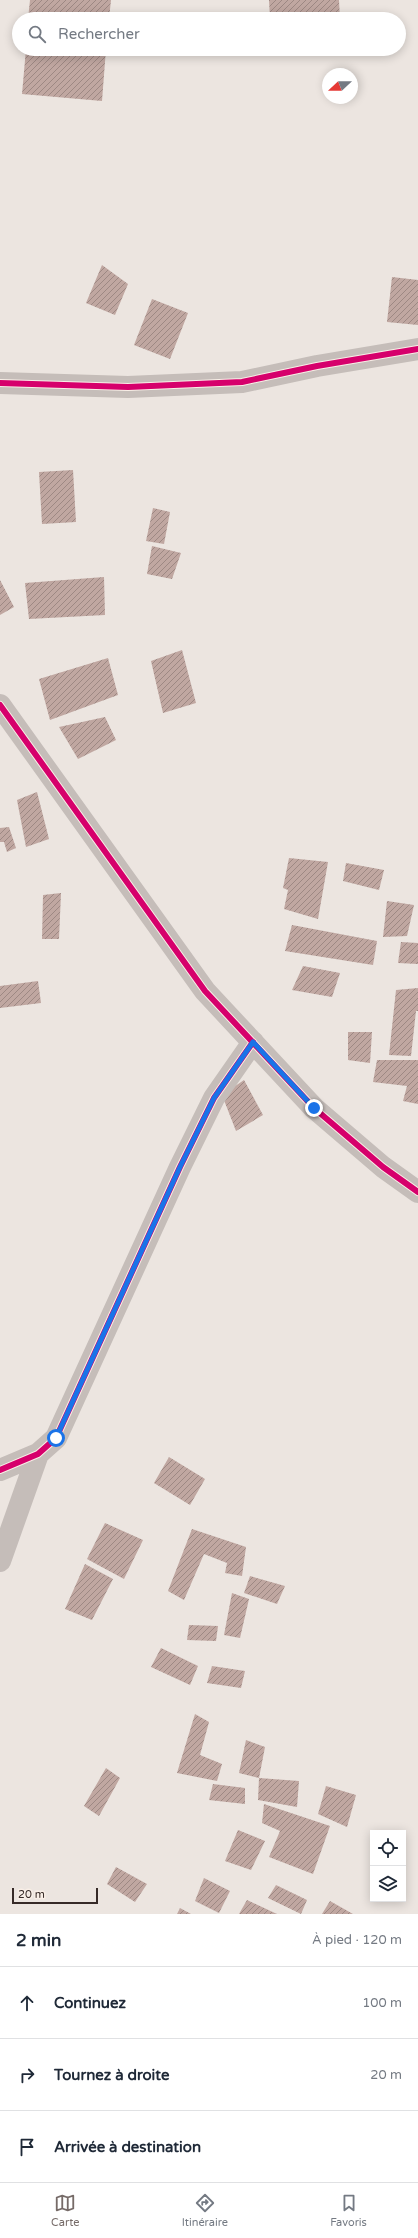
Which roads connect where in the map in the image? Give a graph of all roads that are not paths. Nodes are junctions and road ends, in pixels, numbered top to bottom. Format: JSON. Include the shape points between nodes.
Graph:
{"nodes":[{"id":1,"x":418,"y":349,"type":"edge"},
{"id":2,"x":0,"y":383,"type":"edge"},
{"id":3,"x":0,"y":705,"type":"edge"},
{"id":4,"x":253,"y":1042,"type":"junction"},
{"id":5,"x":418,"y":1192,"type":"edge"},
{"id":6,"x":38,"y":1454,"type":"junction"},
{"id":7,"x":0,"y":1470,"type":"edge"},
{"id":8,"x":0,"y":1561,"type":"edge"}],
"edges":[{"from":1,"to":2,"type":"street","via":[[242,382],[128,387]]},
{"from":3,"to":4,"type":"street","via":[[205,991]]},
{"from":4,"to":5,"type":"street","via":[[314,1108],[383,1167]]},
{"from":4,"to":6,"type":"street","via":[[214,1098],[56,1438]]},
{"from":6,"to":7,"type":"street"},
{"from":6,"to":8,"type":"street"}]}
